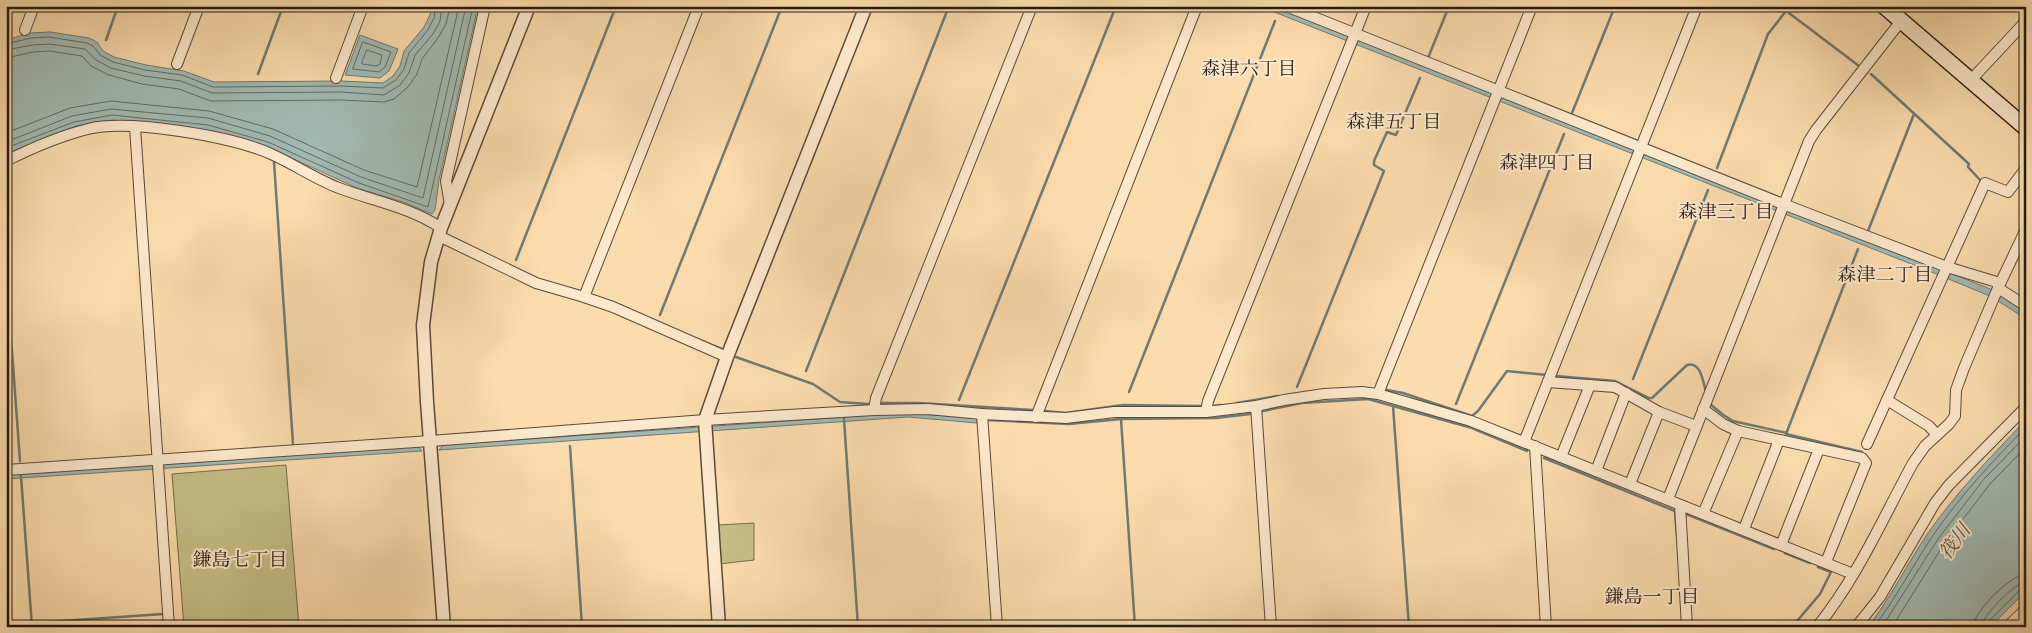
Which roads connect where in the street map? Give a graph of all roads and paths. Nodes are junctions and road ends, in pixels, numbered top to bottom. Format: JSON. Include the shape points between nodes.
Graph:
{"nodes":[{"id":1,"x":34,"y":6,"type":"edge"},
{"id":2,"x":199,"y":6,"type":"edge"},
{"id":3,"x":364,"y":6,"type":"edge"},
{"id":4,"x":485,"y":6,"type":"edge"},
{"id":5,"x":529,"y":6,"type":"edge"},
{"id":6,"x":699,"y":6,"type":"edge"},
{"id":7,"x":866,"y":6,"type":"edge"},
{"id":8,"x":1032,"y":6,"type":"edge"},
{"id":9,"x":1197,"y":6,"type":"edge"},
{"id":10,"x":1286,"y":6,"type":"edge"},
{"id":11,"x":1366,"y":6,"type":"edge"},
{"id":12,"x":1532,"y":6,"type":"edge"},
{"id":13,"x":1697,"y":6,"type":"edge"},
{"id":14,"x":1884,"y":6,"type":"edge"},
{"id":15,"x":1901,"y":21,"type":"junction"},
{"id":16,"x":2026,"y":21,"type":"edge"},
{"id":17,"x":25,"y":30,"type":"dead end"},
{"id":18,"x":1355,"y":33,"type":"junction"},
{"id":19,"x":177,"y":64,"type":"dead end"},
{"id":20,"x":336,"y":78,"type":"dead end"},
{"id":21,"x":1971,"y":80,"type":"junction"},
{"id":22,"x":1496,"y":94,"type":"junction"},
{"id":23,"x":134,"y":127,"type":"junction"},
{"id":24,"x":2026,"y":128,"type":"edge"},
{"id":25,"x":1640,"y":151,"type":"junction"},
{"id":26,"x":6,"y":161,"type":"edge"},
{"id":27,"x":2026,"y":168,"type":"edge"},
{"id":28,"x":450,"y":205,"type":"junction"},
{"id":29,"x":1782,"y":208,"type":"junction"},
{"id":30,"x":2026,"y":229,"type":"edge"},
{"id":31,"x":440,"y":232,"type":"junction"},
{"id":32,"x":1945,"y":272,"type":"junction"},
{"id":33,"x":1997,"y":290,"type":"junction"},
{"id":34,"x":584,"y":297,"type":"junction"},
{"id":35,"x":2026,"y":306,"type":"edge"},
{"id":36,"x":727,"y":357,"type":"junction"},
{"id":37,"x":1548,"y":382,"type":"junction"},
{"id":38,"x":1590,"y":385,"type":"junction"},
{"id":39,"x":1626,"y":393,"type":"junction"},
{"id":40,"x":1378,"y":394,"type":"junction"},
{"id":41,"x":1887,"y":400,"type":"junction"},
{"id":42,"x":1256,"y":406,"type":"junction"},
{"id":43,"x":2026,"y":407,"type":"edge"},
{"id":44,"x":1703,"y":409,"type":"junction"},
{"id":45,"x":874,"y":410,"type":"junction"},
{"id":46,"x":1206,"y":412,"type":"junction"},
{"id":47,"x":1659,"y":412,"type":"junction"},
{"id":48,"x":982,"y":414,"type":"junction"},
{"id":49,"x":1036,"y":417,"type":"junction"},
{"id":50,"x":706,"y":426,"type":"junction"},
{"id":51,"x":1696,"y":426,"type":"junction"},
{"id":52,"x":1738,"y":431,"type":"junction"},
{"id":53,"x":1937,"y":435,"type":"junction"},
{"id":54,"x":1779,"y":440,"type":"junction"},
{"id":55,"x":430,"y":441,"type":"junction"},
{"id":56,"x":1524,"y":442,"type":"junction"},
{"id":57,"x":1867,"y":444,"type":"dead end"},
{"id":58,"x":1535,"y":446,"type":"junction"},
{"id":59,"x":1819,"y":449,"type":"junction"},
{"id":60,"x":1561,"y":457,"type":"junction"},
{"id":61,"x":158,"y":459,"type":"junction"},
{"id":62,"x":6,"y":470,"type":"edge"},
{"id":63,"x":1596,"y":471,"type":"junction"},
{"id":64,"x":1630,"y":484,"type":"junction"},
{"id":65,"x":1668,"y":499,"type":"junction"},
{"id":66,"x":1680,"y":505,"type":"junction"},
{"id":67,"x":1703,"y":514,"type":"junction"},
{"id":68,"x":1744,"y":529,"type":"junction"},
{"id":69,"x":1781,"y":545,"type":"junction"},
{"id":70,"x":1826,"y":562,"type":"junction"},
{"id":71,"x":1853,"y":574,"type":"junction"},
{"id":72,"x":2026,"y":609,"type":"edge"},
{"id":73,"x":6,"y":618,"type":"edge"},
{"id":74,"x":7,"y":627,"type":"edge"},
{"id":75,"x":169,"y":627,"type":"edge"},
{"id":76,"x":444,"y":627,"type":"edge"},
{"id":77,"x":719,"y":627,"type":"edge"},
{"id":78,"x":997,"y":627,"type":"edge"},
{"id":79,"x":1271,"y":627,"type":"edge"},
{"id":80,"x":1546,"y":627,"type":"edge"},
{"id":81,"x":1687,"y":627,"type":"edge"},
{"id":82,"x":1817,"y":627,"type":"edge"},
{"id":83,"x":1856,"y":627,"type":"edge"},
{"id":84,"x":2007,"y":627,"type":"edge"}],
"edges":[{"from":1,"to":17,"type":"street"},
{"from":2,"to":19,"type":"street"},
{"from":3,"to":20,"type":"street"},
{"from":4,"to":28,"type":"street","via":[[446,181]]},
{"from":5,"to":28,"type":"street"},
{"from":6,"to":34,"type":"street"},
{"from":7,"to":36,"type":"street"},
{"from":8,"to":45,"type":"street","via":[[876,398]]},
{"from":9,"to":49,"type":"street"},
{"from":10,"to":18,"type":"street"},
{"from":11,"to":18,"type":"street"},
{"from":12,"to":22,"type":"street"},
{"from":13,"to":25,"type":"street"},
{"from":14,"to":15,"type":"main road"},
{"from":15,"to":21,"type":"main road"},
{"from":15,"to":29,"type":"street","via":[[1816,130]]},
{"from":16,"to":21,"type":"street"},
{"from":18,"to":22,"type":"street"},
{"from":18,"to":46,"type":"street"},
{"from":21,"to":24,"type":"main road"},
{"from":22,"to":25,"type":"street"},
{"from":22,"to":40,"type":"street"},
{"from":23,"to":26,"type":"street","via":[[89,129]]},
{"from":23,"to":31,"type":"street","via":[[204,135],[269,153],[337,187],[413,212]]},
{"from":23,"to":61,"type":"street"},
{"from":25,"to":29,"type":"street"},
{"from":25,"to":37,"type":"street"},
{"from":27,"to":32,"type":"street","via":[[2008,192],[1985,183]]},
{"from":28,"to":31,"type":"street"},
{"from":29,"to":32,"type":"street"},
{"from":29,"to":44,"type":"street"},
{"from":30,"to":33,"type":"street"},
{"from":31,"to":34,"type":"street","via":[[536,283]]},
{"from":31,"to":55,"type":"street","via":[[423,325]]},
{"from":32,"to":33,"type":"street"},
{"from":32,"to":41,"type":"street"},
{"from":33,"to":35,"type":"street"},
{"from":33,"to":53,"type":"street","via":[[1956,390],[1955,416]]},
{"from":34,"to":36,"type":"street"},
{"from":36,"to":50,"type":"street"},
{"from":37,"to":38,"type":"street"},
{"from":37,"to":56,"type":"street"},
{"from":38,"to":39,"type":"street","via":[[1615,387]]},
{"from":38,"to":60,"type":"street"},
{"from":39,"to":47,"type":"street"},
{"from":39,"to":63,"type":"street"},
{"from":40,"to":42,"type":"street","via":[[1324,394]]},
{"from":40,"to":56,"type":"street","via":[[1471,421]]},
{"from":41,"to":53,"type":"street","via":[[1922,421]]},
{"from":41,"to":57,"type":"street"},
{"from":42,"to":46,"type":"street"},
{"from":42,"to":79,"type":"street"},
{"from":43,"to":83,"type":"street","via":[[1935,503],[1880,597]]},
{"from":44,"to":51,"type":"street"},
{"from":44,"to":52,"type":"street"},
{"from":45,"to":48,"type":"street","via":[[928,409]]},
{"from":45,"to":50,"type":"street"},
{"from":46,"to":49,"type":"street","via":[[1114,412],[1066,418]]},
{"from":47,"to":51,"type":"street"},
{"from":47,"to":64,"type":"street"},
{"from":48,"to":49,"type":"street"},
{"from":48,"to":78,"type":"street"},
{"from":50,"to":55,"type":"street"},
{"from":50,"to":77,"type":"street"},
{"from":51,"to":65,"type":"street"},
{"from":52,"to":54,"type":"street"},
{"from":52,"to":67,"type":"street"},
{"from":53,"to":71,"type":"street","via":[[1924,446],[1913,463]]},
{"from":54,"to":59,"type":"street"},
{"from":54,"to":68,"type":"street"},
{"from":55,"to":61,"type":"street"},
{"from":55,"to":76,"type":"street"},
{"from":56,"to":58,"type":"street"},
{"from":58,"to":60,"type":"street"},
{"from":58,"to":80,"type":"street"},
{"from":59,"to":69,"type":"street"},
{"from":59,"to":70,"type":"street","via":[[1862,458],[1866,463]]},
{"from":60,"to":63,"type":"street"},
{"from":61,"to":62,"type":"street"},
{"from":61,"to":75,"type":"street"},
{"from":63,"to":64,"type":"street"},
{"from":64,"to":65,"type":"street"},
{"from":65,"to":66,"type":"street"},
{"from":66,"to":67,"type":"street"},
{"from":66,"to":81,"type":"street"},
{"from":67,"to":68,"type":"street"},
{"from":68,"to":69,"type":"street"},
{"from":69,"to":70,"type":"street"},
{"from":70,"to":71,"type":"street"},
{"from":71,"to":82,"type":"street","via":[[1836,604]]},
{"from":72,"to":84,"type":"street"},
{"from":73,"to":74,"type":"street"}]}
